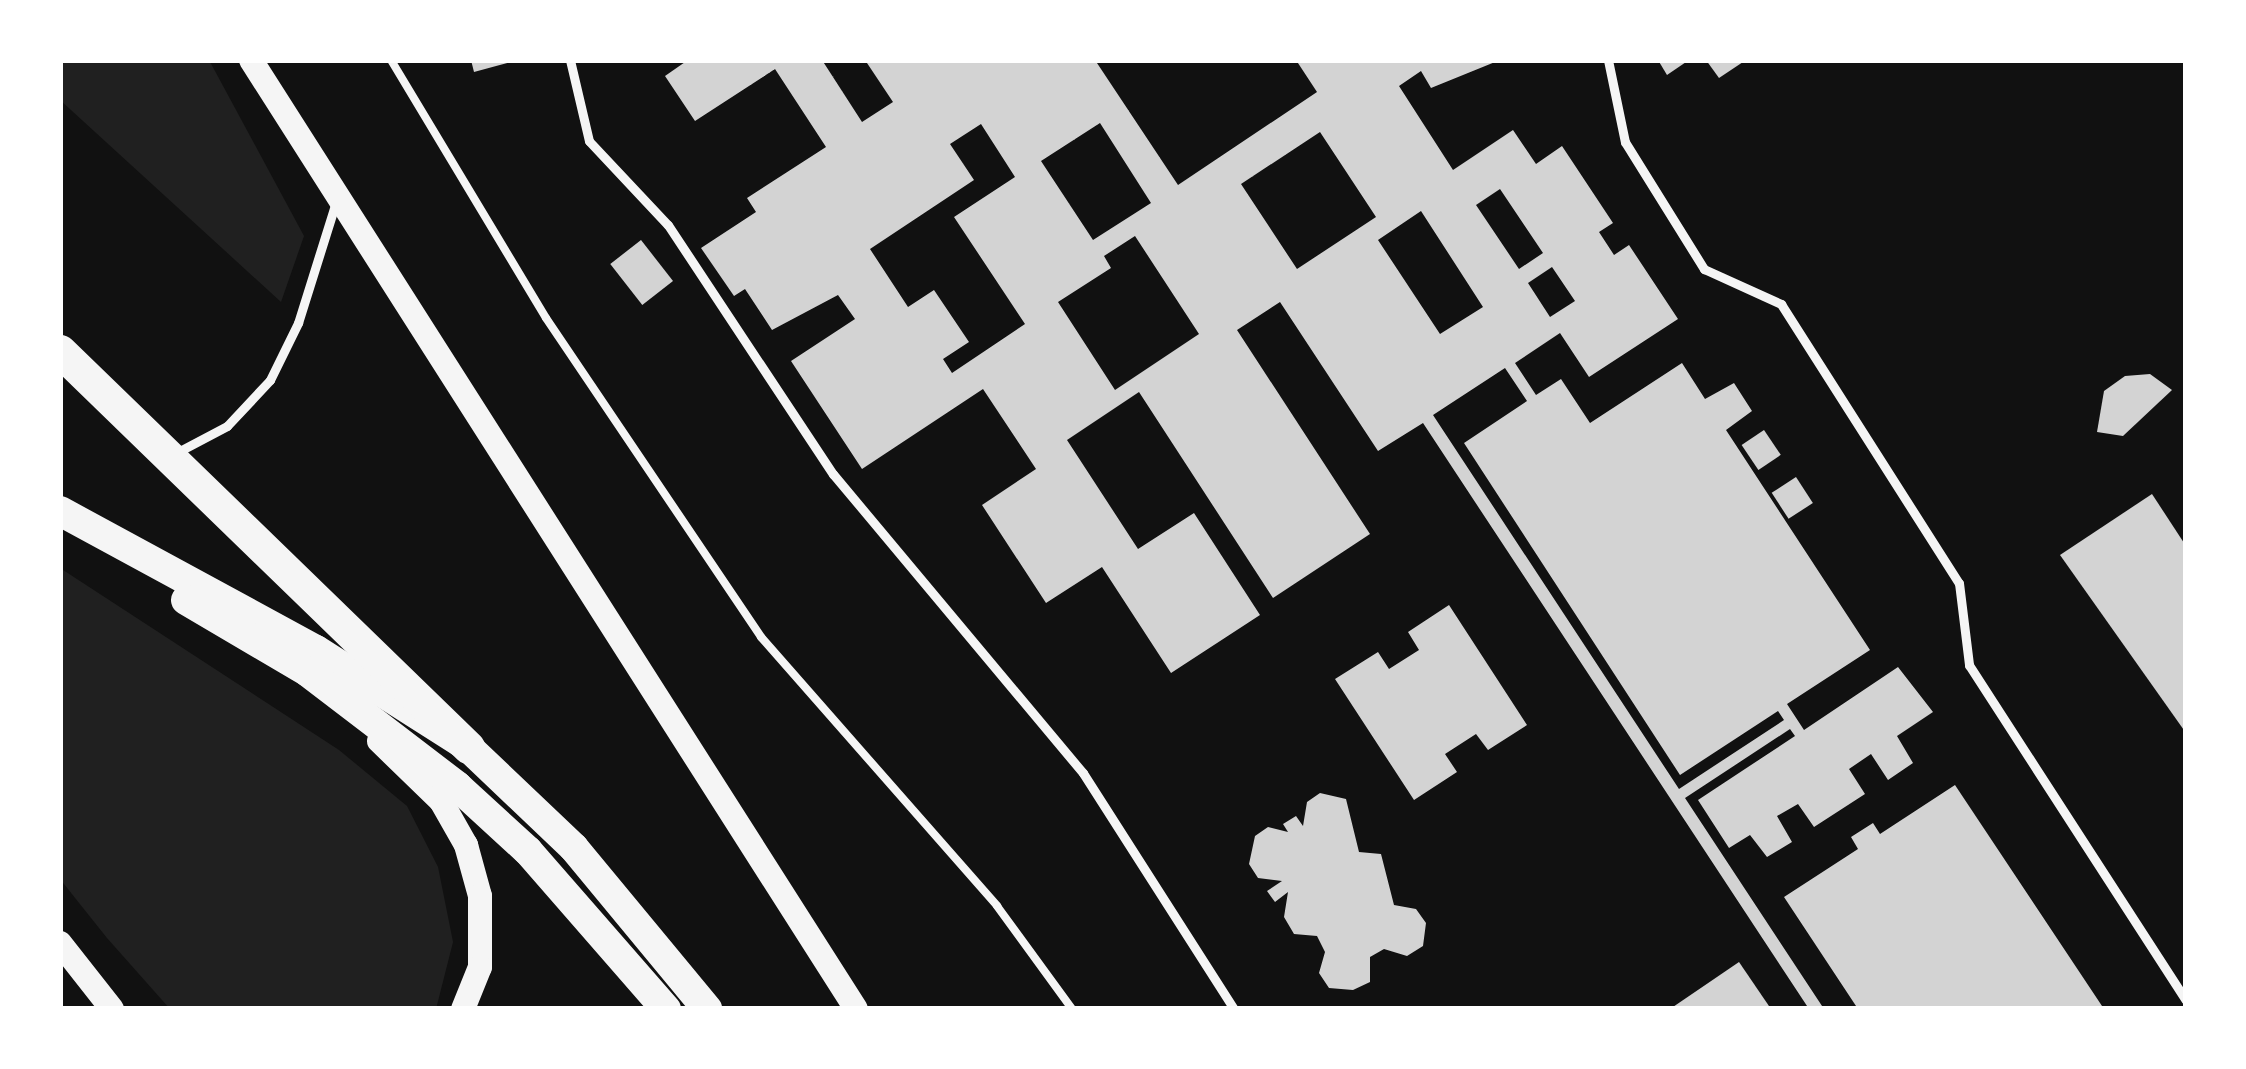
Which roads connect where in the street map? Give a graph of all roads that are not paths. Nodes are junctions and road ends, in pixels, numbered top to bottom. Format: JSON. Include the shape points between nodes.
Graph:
{"nodes":[{"id":1,"x":251,"y":60,"type":"edge"},
{"id":2,"x":570,"y":60,"type":"edge"},
{"id":3,"x":1608,"y":60,"type":"edge"},
{"id":4,"x":338,"y":197,"type":"junction"},
{"id":5,"x":60,"y":351,"type":"edge"},
{"id":6,"x":169,"y":457,"type":"junction"},
{"id":7,"x":60,"y":511,"type":"edge"},
{"id":8,"x":60,"y":531,"type":"edge"},
{"id":9,"x":308,"y":672,"type":"junction"},
{"id":10,"x":468,"y":747,"type":"junction"},
{"id":11,"x":60,"y":943,"type":"edge"},
{"id":12,"x":2186,"y":1000,"type":"edge"},
{"id":13,"x":111,"y":1006,"type":"edge"},
{"id":14,"x":463,"y":1009,"type":"edge"},
{"id":15,"x":666,"y":1009,"type":"edge"},
{"id":16,"x":707,"y":1009,"type":"edge"},
{"id":17,"x":856,"y":1009,"type":"edge"},
{"id":18,"x":1234,"y":1009,"type":"edge"}],
"edges":[{"from":1,"to":4,"type":"main road"},
{"from":2,"to":18,"type":"lane","via":[[590,141],[668,225],[833,473],[1083,773]]},
{"from":3,"to":12,"type":"lane","via":[[1625,142],[1705,269],[1781,304],[1959,583],[1969,665]]},
{"from":4,"to":6,"type":"lane","via":[[298,323],[270,380],[227,426]]},
{"from":4,"to":17,"type":"main road"},
{"from":5,"to":6,"type":"highway"},
{"from":6,"to":10,"type":"highway"},
{"from":7,"to":10,"type":"highway","via":[[316,650]]},
{"from":8,"to":9,"type":"highway"},
{"from":9,"to":14,"type":"main road","via":[[441,801],[466,845],[480,896],[480,967]]},
{"from":9,"to":15,"type":"highway","via":[[528,851]]},
{"from":10,"to":16,"type":"highway","via":[[574,848]]},
{"from":11,"to":13,"type":"main road"}]}
